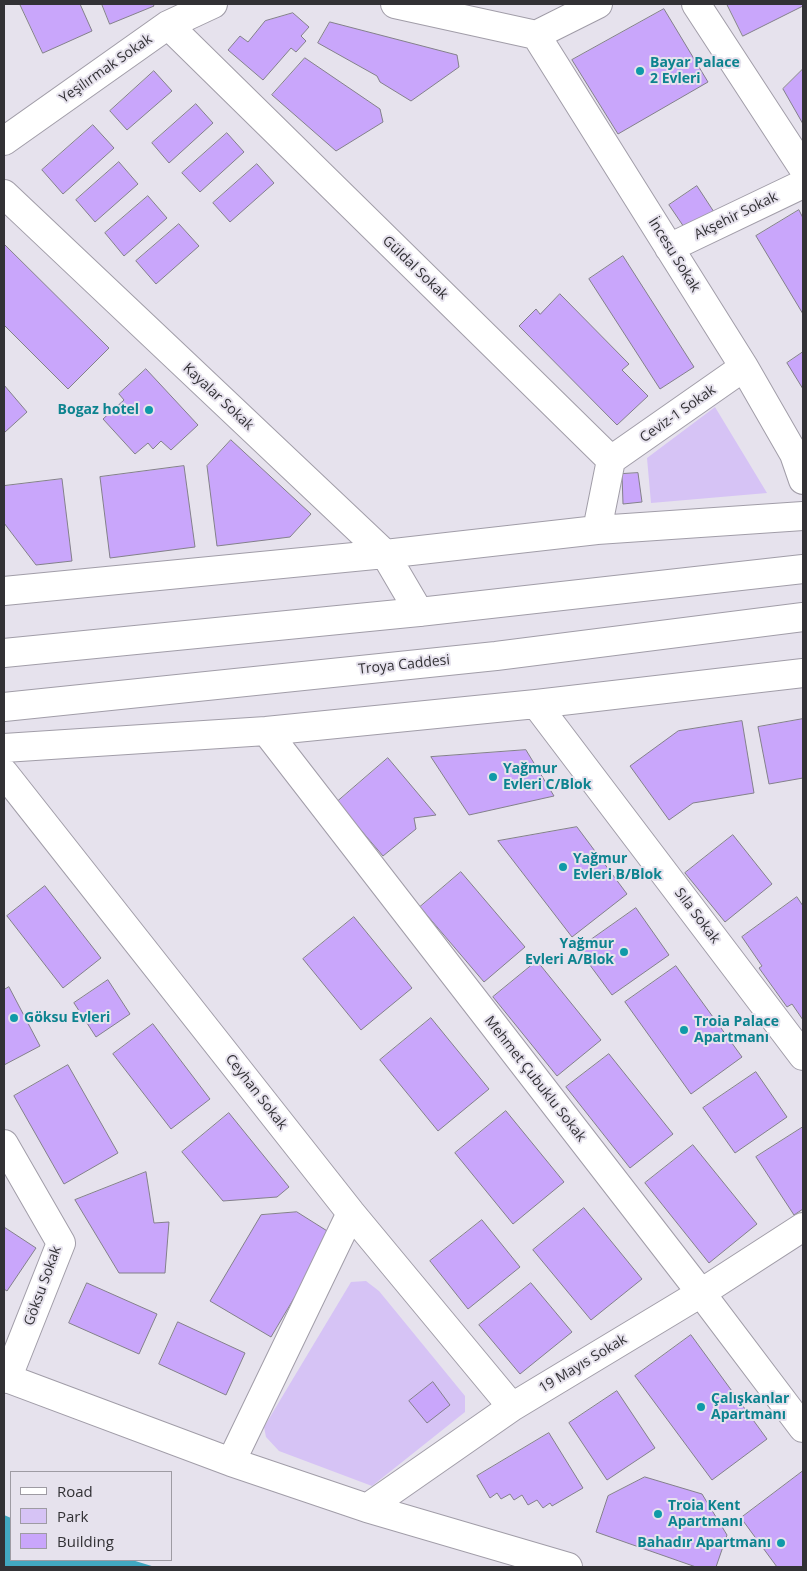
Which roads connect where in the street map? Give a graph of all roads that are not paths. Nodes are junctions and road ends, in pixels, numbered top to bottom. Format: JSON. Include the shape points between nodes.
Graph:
{"nodes":[{"id":1,"x":214,"y":4,"type":"edge"},
{"id":2,"x":395,"y":4,"type":"edge"},
{"id":3,"x":598,"y":4,"type":"edge"},
{"id":4,"x":696,"y":4,"type":"edge"},
{"id":5,"x":569,"y":10,"type":"edge"},
{"id":6,"x":168,"y":25,"type":"junction"},
{"id":7,"x":536,"y":36,"type":"junction"},
{"id":8,"x":4,"y":141,"type":"edge"},
{"id":9,"x":803,"y":168,"type":"edge"},
{"id":10,"x":803,"y":184,"type":"edge"},
{"id":11,"x":4,"y":194,"type":"edge"},
{"id":12,"x":669,"y":248,"type":"junction"},
{"id":13,"x":744,"y":367,"type":"junction"},
{"id":14,"x":799,"y":452,"type":"edge"},
{"id":15,"x":611,"y":460,"type":"junction"},
{"id":16,"x":803,"y":480,"type":"edge"},
{"id":17,"x":803,"y":516,"type":"edge"},
{"id":18,"x":597,"y":530,"type":"junction"},
{"id":19,"x":385,"y":554,"type":"junction"},
{"id":20,"x":803,"y":569,"type":"edge"},
{"id":21,"x":7,"y":586,"type":"edge"},
{"id":22,"x":419,"y":612,"type":"junction"},
{"id":23,"x":803,"y":617,"type":"edge"},
{"id":24,"x":4,"y":653,"type":"edge"},
{"id":25,"x":803,"y":673,"type":"edge"},
{"id":26,"x":536,"y":704,"type":"junction"},
{"id":27,"x":4,"y":707,"type":"edge"},
{"id":28,"x":266,"y":732,"type":"junction"},
{"id":29,"x":4,"y":748,"type":"edge"},
{"id":30,"x":4,"y":773,"type":"edge"},
{"id":31,"x":803,"y":1056,"type":"edge"},
{"id":32,"x":4,"y":1144,"type":"edge"},
{"id":33,"x":351,"y":1213,"type":"junction"},
{"id":34,"x":803,"y":1227,"type":"edge"},
{"id":35,"x":701,"y":1293,"type":"junction"},
{"id":36,"x":6,"y":1378,"type":"edge"},
{"id":37,"x":512,"y":1408,"type":"junction"},
{"id":38,"x":803,"y":1428,"type":"edge"},
{"id":39,"x":231,"y":1462,"type":"junction"},
{"id":40,"x":367,"y":1508,"type":"junction"},
{"id":41,"x":568,"y":1567,"type":"edge"}],
"edges":[{"from":1,"to":6,"type":"street","name":"Yeşilırmak Sokak"},
{"from":2,"to":7,"type":"street"},
{"from":3,"to":5,"type":"street"},
{"from":4,"to":9,"type":"street"},
{"from":5,"to":7,"type":"street"},
{"from":6,"to":8,"type":"street","name":"Yeşilırmak Sokak"},
{"from":6,"to":15,"type":"street","name":"Güldal Sokak"},
{"from":7,"to":12,"type":"street","name":"İncesu Sokak"},
{"from":10,"to":12,"type":"street","name":"Akşehir Sokak"},
{"from":11,"to":19,"type":"street","name":"Kayalar Sokak"},
{"from":12,"to":13,"type":"street","name":"İncesu Sokak"},
{"from":13,"to":14,"type":"street","name":"İncesu Sokak"},
{"from":13,"to":15,"type":"street","name":"Ceviz-1 Sokak"},
{"from":14,"to":16,"type":"street","name":"İncesu Sokak"},
{"from":15,"to":18,"type":"street"},
{"from":17,"to":18,"type":"street"},
{"from":18,"to":19,"type":"street"},
{"from":19,"to":21,"type":"street"},
{"from":19,"to":22,"type":"street","name":"Kayalar Sokak"},
{"from":20,"to":22,"type":"street"},
{"from":22,"to":24,"type":"street"},
{"from":23,"to":27,"type":"street","name":"Troya Caddesi","via":[[496,656]]},
{"from":25,"to":26,"type":"street"},
{"from":26,"to":28,"type":"street"},
{"from":26,"to":31,"type":"street","name":"Sıla Sokak"},
{"from":28,"to":29,"type":"street"},
{"from":28,"to":35,"type":"street","name":"Mehmet Çubuklu Sokak"},
{"from":30,"to":33,"type":"street","name":"Ceyhan Sokak"},
{"from":32,"to":36,"type":"street","name":"Göksu Sokak","via":[[61,1243]]},
{"from":33,"to":37,"type":"street","name":"Ceyhan Sokak"},
{"from":33,"to":39,"type":"street"},
{"from":34,"to":35,"type":"street","name":"19 Mayıs Sokak"},
{"from":35,"to":37,"type":"street","name":"19 Mayıs Sokak"},
{"from":35,"to":38,"type":"street","name":"Mehmet Çubuklu Sokak"},
{"from":36,"to":39,"type":"street"},
{"from":37,"to":40,"type":"street","name":"19 Mayıs Sokak"},
{"from":39,"to":40,"type":"street"},
{"from":40,"to":41,"type":"street"}]}
